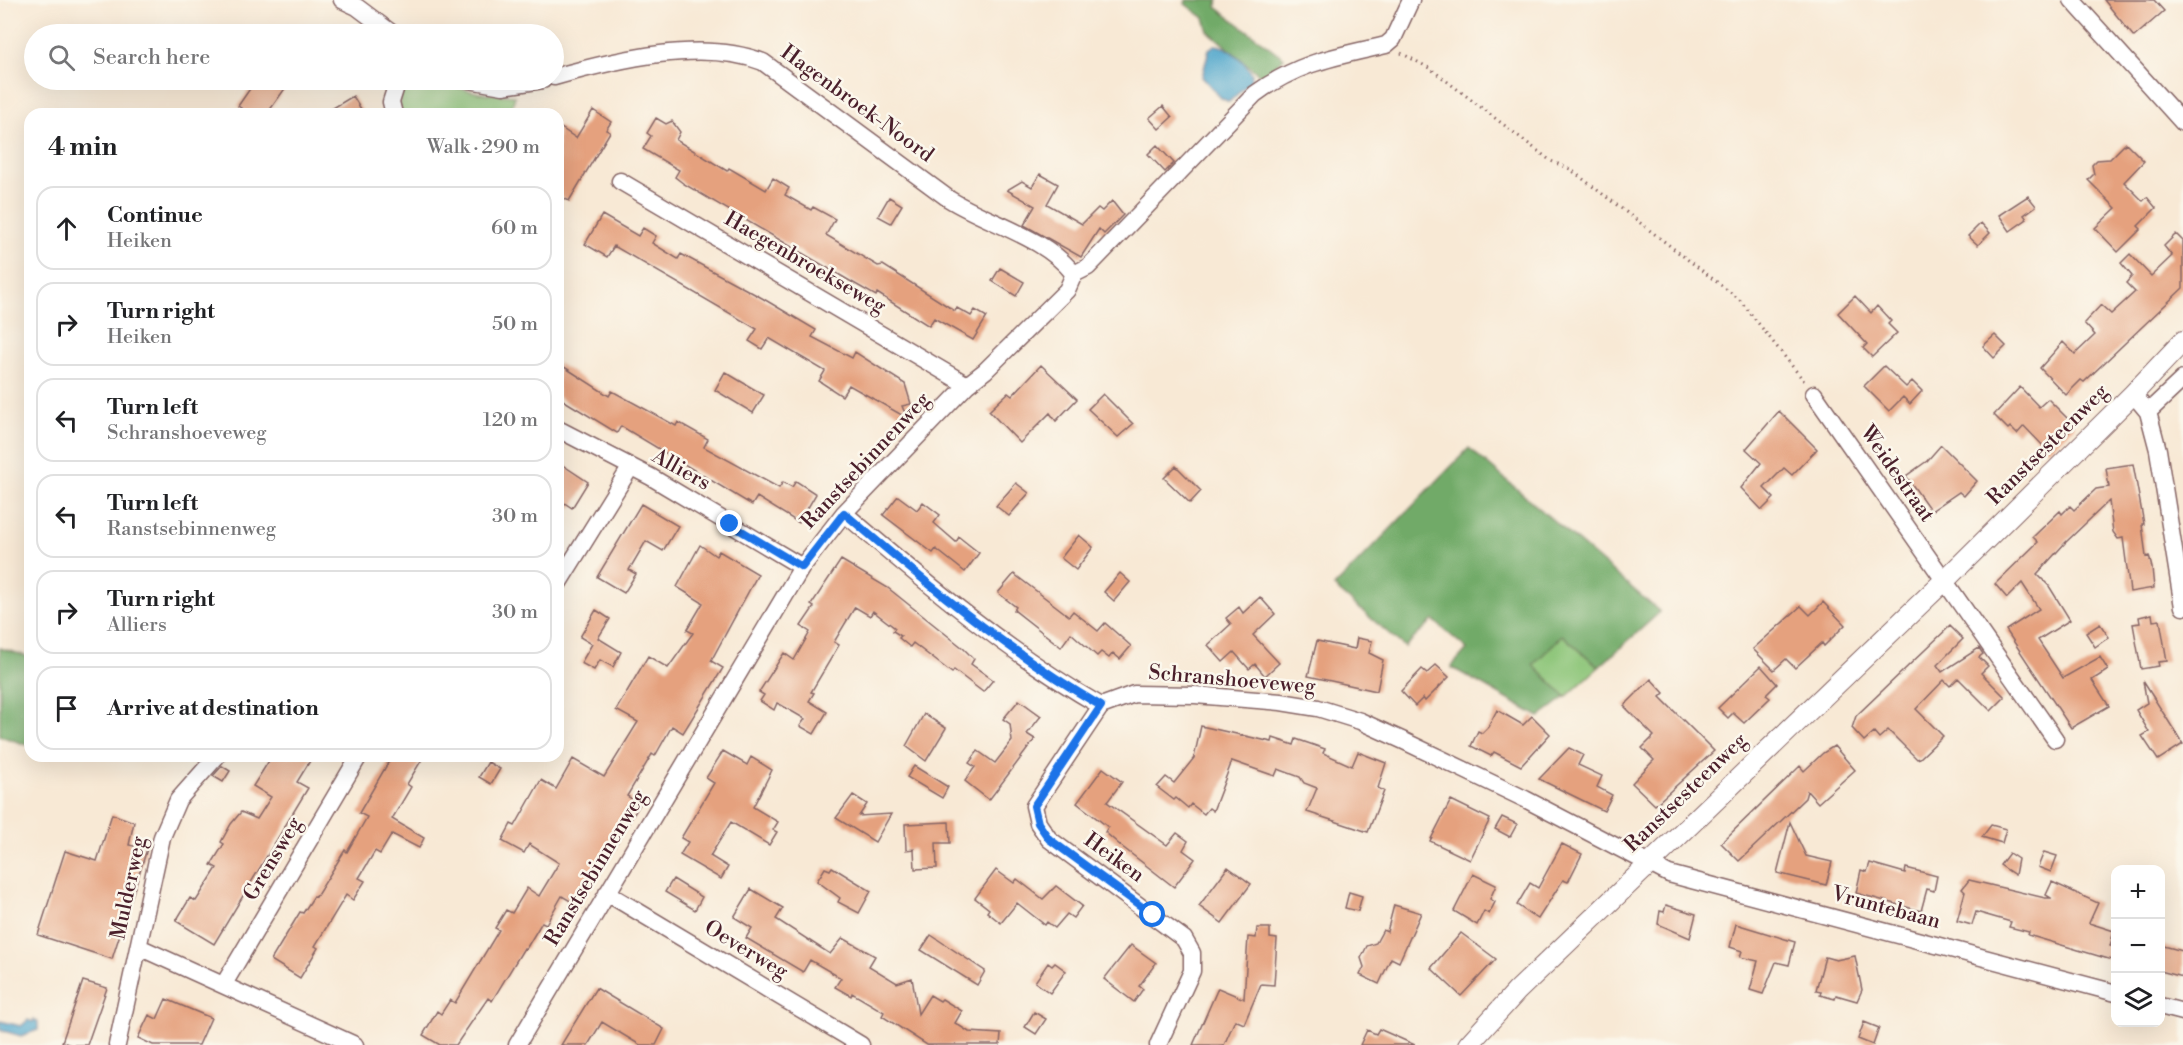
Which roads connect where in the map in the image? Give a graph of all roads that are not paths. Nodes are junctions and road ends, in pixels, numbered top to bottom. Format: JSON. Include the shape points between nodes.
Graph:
{"nodes":[{"id":1,"x":342,"y":0,"type":"edge"},
{"id":2,"x":1411,"y":0,"type":"edge"},
{"id":3,"x":2072,"y":0,"type":"edge"},
{"id":4,"x":380,"y":24,"type":"edge"},
{"id":5,"x":564,"y":74,"type":"edge"},
{"id":6,"x":395,"y":90,"type":"edge"},
{"id":7,"x":392,"y":108,"type":"edge"},
{"id":8,"x":2183,"y":123,"type":"edge"},
{"id":9,"x":620,"y":181,"type":"dead end"},
{"id":10,"x":1074,"y":274,"type":"junction"},
{"id":11,"x":2182,"y":343,"type":"edge"},
{"id":12,"x":2183,"y":379,"type":"edge"},
{"id":13,"x":967,"y":385,"type":"junction"},
{"id":14,"x":1814,"y":394,"type":"road end"},
{"id":15,"x":2133,"y":394,"type":"junction"},
{"id":16,"x":2148,"y":412,"type":"junction"},
{"id":17,"x":564,"y":432,"type":"edge"},
{"id":18,"x":630,"y":468,"type":"junction"},
{"id":19,"x":844,"y":513,"type":"junction"},
{"id":20,"x":802,"y":567,"type":"junction"},
{"id":21,"x":564,"y":574,"type":"edge"},
{"id":22,"x":1944,"y":581,"type":"junction"},
{"id":23,"x":2183,"y":606,"type":"edge"},
{"id":24,"x":1101,"y":706,"type":"junction"},
{"id":25,"x":2055,"y":739,"type":"dead end"},
{"id":26,"x":211,"y":762,"type":"edge"},
{"id":27,"x":355,"y":762,"type":"edge"},
{"id":28,"x":1647,"y":863,"type":"junction"},
{"id":29,"x":607,"y":893,"type":"junction"},
{"id":30,"x":139,"y":946,"type":"junction"},
{"id":31,"x":224,"y":984,"type":"junction"},
{"id":32,"x":2111,"y":992,"type":"edge"},
{"id":33,"x":2165,"y":1007,"type":"edge"},
{"id":34,"x":2183,"y":1012,"type":"edge"},
{"id":35,"x":117,"y":1045,"type":"edge"},
{"id":36,"x":355,"y":1045,"type":"edge"},
{"id":37,"x":517,"y":1045,"type":"edge"},
{"id":38,"x":861,"y":1045,"type":"edge"},
{"id":39,"x":1158,"y":1045,"type":"edge"},
{"id":40,"x":1468,"y":1045,"type":"edge"}],
"edges":[{"from":1,"to":4,"type":"street"},
{"from":2,"to":10,"type":"street","name":"Ranstsebinnenweg","via":[[1393,39],[1386,45],[1304,65],[1281,75],[1255,94],[1088,267]]},
{"from":3,"to":8,"type":"street"},
{"from":5,"to":10,"type":"street","name":"Hagenbroek-Noord","via":[[613,60],[692,53],[741,54],[763,62],[949,199],[1061,258]]},
{"from":6,"to":7,"type":"street"},
{"from":9,"to":13,"type":"street","name":"Haegenbroekseweg"},
{"from":10,"to":13,"type":"street","name":"Ranstsebinnenweg","via":[[1067,290]]},
{"from":11,"to":15,"type":"street","name":"Ranstsesteenweg"},
{"from":12,"to":16,"type":"street"},
{"from":13,"to":19,"type":"street","name":"Ranstsebinnenweg"},
{"from":14,"to":22,"type":"street","name":"Weidestraat"},
{"from":15,"to":16,"type":"street"},
{"from":15,"to":22,"type":"street","name":"Ranstsesteenweg"},
{"from":16,"to":23,"type":"street","via":[[2158,450]]},
{"from":17,"to":18,"type":"street","name":"Alliers"},
{"from":18,"to":20,"type":"street","name":"Alliers"},
{"from":18,"to":21,"type":"street","name":"Alliers"},
{"from":19,"to":20,"type":"street","name":"Ranstsebinnenweg"},
{"from":19,"to":24,"type":"street","via":[[1046,674]]},
{"from":20,"to":29,"type":"street","name":"Ranstsebinnenweg"},
{"from":22,"to":25,"type":"street"},
{"from":22,"to":28,"type":"street","name":"Ranstsesteenweg"},
{"from":24,"to":28,"type":"street","name":"Schranshoeveweg","via":[[1134,694],[1195,695],[1318,708],[1404,741]]},
{"from":24,"to":39,"type":"street","name":"Heiken","via":[[1034,806],[1038,823],[1049,839],[1184,939],[1192,953],[1192,971]]},
{"from":26,"to":30,"type":"street","name":"Mulderweg","via":[[186,789],[171,814],[155,860]]},
{"from":27,"to":31,"type":"street","name":"Grensweg"},
{"from":28,"to":32,"type":"street","name":"Vruntebaan","via":[[1670,874]]},
{"from":28,"to":40,"type":"street","name":"Ranstsesteenweg","via":[[1499,1008]]},
{"from":29,"to":37,"type":"street","name":"Ranstsebinnenweg"},
{"from":29,"to":38,"type":"street","name":"Oeverweg"},
{"from":30,"to":31,"type":"street"},
{"from":30,"to":35,"type":"street","name":"Mulderweg"},
{"from":31,"to":36,"type":"street"},
{"from":33,"to":34,"type":"street"}]}
